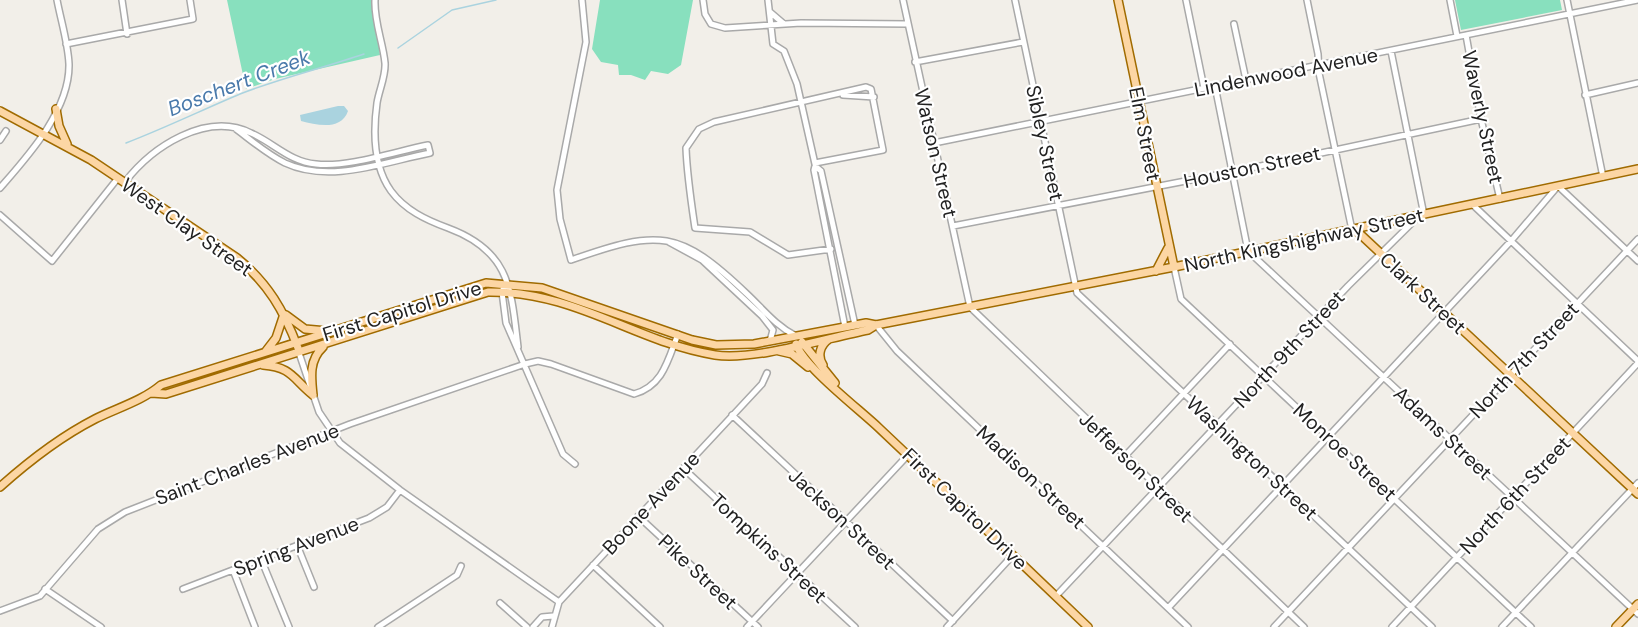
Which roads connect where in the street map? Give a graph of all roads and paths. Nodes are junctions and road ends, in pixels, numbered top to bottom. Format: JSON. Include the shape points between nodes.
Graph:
{"nodes":[{"id":1,"x":57,"y":0,"type":"edge"},
{"id":2,"x":122,"y":0,"type":"edge"},
{"id":3,"x":190,"y":0,"type":"edge"},
{"id":4,"x":375,"y":0,"type":"edge"},
{"id":5,"x":582,"y":0,"type":"edge"},
{"id":6,"x":703,"y":0,"type":"edge"},
{"id":7,"x":768,"y":0,"type":"edge"},
{"id":8,"x":903,"y":0,"type":"edge"},
{"id":9,"x":1015,"y":0,"type":"edge"},
{"id":10,"x":1118,"y":0,"type":"edge"},
{"id":11,"x":1186,"y":0,"type":"edge"},
{"id":12,"x":1307,"y":0,"type":"edge"},
{"id":13,"x":1449,"y":0,"type":"edge"},
{"id":14,"x":1567,"y":0,"type":"edge"},
{"id":15,"x":1638,"y":0,"type":"edge"},
{"id":16,"x":770,"y":12,"type":"junction"},
{"id":17,"x":1570,"y":15,"type":"junction"},
{"id":18,"x":784,"y":24,"type":"junction"},
{"id":19,"x":908,"y":24,"type":"junction"},
{"id":20,"x":1234,"y":24,"type":"dead end"},
{"id":21,"x":771,"y":25,"type":"junction"},
{"id":22,"x":127,"y":34,"type":"junction"},
{"id":23,"x":1466,"y":35,"type":"junction"},
{"id":24,"x":1457,"y":36,"type":"junction"},
{"id":25,"x":1023,"y":42,"type":"junction"},
{"id":26,"x":66,"y":44,"type":"junction"},
{"id":27,"x":1391,"y":51,"type":"junction"},
{"id":28,"x":915,"y":62,"type":"junction"},
{"id":29,"x":1319,"y":65,"type":"junction"},
{"id":30,"x":1246,"y":80,"type":"junction"},
{"id":31,"x":1638,"y":83,"type":"edge"},
{"id":32,"x":1215,"y":86,"type":"junction"},
{"id":33,"x":1204,"y":88,"type":"junction"},
{"id":34,"x":840,"y":94,"type":"junction"},
{"id":35,"x":1585,"y":95,"type":"junction"},
{"id":36,"x":874,"y":97,"type":"junction"},
{"id":37,"x":800,"y":101,"type":"junction"},
{"id":38,"x":1139,"y":102,"type":"junction"},
{"id":39,"x":56,"y":109,"type":"junction"},
{"id":40,"x":0,"y":111,"type":"edge"},
{"id":41,"x":1481,"y":119,"type":"junction"},
{"id":42,"x":1041,"y":122,"type":"junction"},
{"id":43,"x":236,"y":129,"type":"junction"},
{"id":44,"x":6,"y":131,"type":"dead end"},
{"id":45,"x":45,"y":133,"type":"junction"},
{"id":46,"x":1406,"y":134,"type":"junction"},
{"id":47,"x":0,"y":140,"type":"edge"},
{"id":48,"x":934,"y":143,"type":"junction"},
{"id":49,"x":68,"y":147,"type":"junction"},
{"id":50,"x":1335,"y":149,"type":"junction"},
{"id":51,"x":378,"y":155,"type":"junction"},
{"id":52,"x":379,"y":163,"type":"junction"},
{"id":53,"x":815,"y":165,"type":"junction"},
{"id":54,"x":1638,"y":169,"type":"edge"},
{"id":55,"x":1232,"y":172,"type":"junction"},
{"id":56,"x":1603,"y":177,"type":"junction"},
{"id":57,"x":122,"y":180,"type":"junction"},
{"id":58,"x":1558,"y":186,"type":"junction"},
{"id":59,"x":1155,"y":187,"type":"junction"},
{"id":60,"x":0,"y":188,"type":"edge"},
{"id":61,"x":1500,"y":199,"type":"junction"},
{"id":62,"x":1058,"y":204,"type":"junction"},
{"id":63,"x":1473,"y":205,"type":"junction"},
{"id":64,"x":0,"y":215,"type":"edge"},
{"id":65,"x":1424,"y":215,"type":"junction"},
{"id":66,"x":952,"y":226,"type":"junction"},
{"id":67,"x":1352,"y":230,"type":"junction"},
{"id":68,"x":1638,"y":239,"type":"edge"},
{"id":69,"x":668,"y":241,"type":"junction"},
{"id":70,"x":1511,"y":241,"type":"junction"},
{"id":71,"x":1169,"y":246,"type":"junction"},
{"id":72,"x":831,"y":249,"type":"junction"},
{"id":73,"x":1627,"y":250,"type":"junction"},
{"id":74,"x":1248,"y":251,"type":"junction"},
{"id":75,"x":1382,"y":255,"type":"junction"},
{"id":76,"x":1638,"y":261,"type":"edge"},
{"id":77,"x":1174,"y":267,"type":"junction"},
{"id":78,"x":1156,"y":271,"type":"junction"},
{"id":79,"x":506,"y":284,"type":"junction"},
{"id":80,"x":1076,"y":286,"type":"junction"},
{"id":81,"x":505,"y":292,"type":"junction"},
{"id":82,"x":1577,"y":303,"type":"junction"},
{"id":83,"x":970,"y":307,"type":"junction"},
{"id":84,"x":1444,"y":312,"type":"junction"},
{"id":85,"x":284,"y":314,"type":"junction"},
{"id":86,"x":1319,"y":317,"type":"junction"},
{"id":87,"x":855,"y":325,"type":"junction"},
{"id":88,"x":876,"y":325,"type":"junction"},
{"id":89,"x":845,"y":327,"type":"junction"},
{"id":90,"x":347,"y":328,"type":"junction"},
{"id":91,"x":678,"y":334,"type":"junction"},
{"id":92,"x":797,"y":336,"type":"junction"},
{"id":93,"x":831,"y":337,"type":"junction"},
{"id":94,"x":770,"y":341,"type":"junction"},
{"id":95,"x":296,"y":344,"type":"junction"},
{"id":96,"x":1230,"y":344,"type":"junction"},
{"id":97,"x":674,"y":345,"type":"junction"},
{"id":98,"x":800,"y":345,"type":"junction"},
{"id":99,"x":324,"y":346,"type":"junction"},
{"id":100,"x":773,"y":349,"type":"junction"},
{"id":101,"x":265,"y":352,"type":"junction"},
{"id":102,"x":300,"y":353,"type":"junction"},
{"id":103,"x":1638,"y":362,"type":"edge"},
{"id":104,"x":525,"y":364,"type":"junction"},
{"id":105,"x":256,"y":365,"type":"junction"},
{"id":106,"x":767,"y":373,"type":"dead end"},
{"id":107,"x":1510,"y":375,"type":"junction"},
{"id":108,"x":1264,"y":376,"type":"junction"},
{"id":109,"x":1383,"y":377,"type":"junction"},
{"id":110,"x":832,"y":380,"type":"junction"},
{"id":111,"x":838,"y":391,"type":"junction"},
{"id":112,"x":151,"y":393,"type":"junction"},
{"id":113,"x":313,"y":394,"type":"junction"},
{"id":114,"x":1184,"y":394,"type":"junction"},
{"id":115,"x":732,"y":416,"type":"junction"},
{"id":116,"x":1218,"y":425,"type":"junction"},
{"id":117,"x":330,"y":432,"type":"junction"},
{"id":118,"x":1573,"y":433,"type":"junction"},
{"id":119,"x":1328,"y":435,"type":"junction"},
{"id":120,"x":1450,"y":439,"type":"junction"},
{"id":121,"x":908,"y":455,"type":"junction"},
{"id":122,"x":1125,"y":456,"type":"junction"},
{"id":123,"x":575,"y":464,"type":"dead end"},
{"id":124,"x":683,"y":468,"type":"junction"},
{"id":125,"x":1282,"y":486,"type":"junction"},
{"id":126,"x":0,"y":487,"type":"edge"},
{"id":127,"x":1158,"y":489,"type":"junction"},
{"id":128,"x":1636,"y":489,"type":"edge"},
{"id":129,"x":400,"y":490,"type":"junction"},
{"id":130,"x":1513,"y":497,"type":"junction"},
{"id":131,"x":1395,"y":498,"type":"junction"},
{"id":132,"x":638,"y":516,"type":"junction"},
{"id":133,"x":845,"y":522,"type":"junction"},
{"id":134,"x":297,"y":545,"type":"junction"},
{"id":135,"x":1104,"y":547,"type":"junction"},
{"id":136,"x":1347,"y":549,"type":"junction"},
{"id":137,"x":1221,"y":550,"type":"junction"},
{"id":138,"x":1572,"y":553,"type":"junction"},
{"id":139,"x":1013,"y":555,"type":"junction"},
{"id":140,"x":1457,"y":557,"type":"junction"},
{"id":141,"x":261,"y":559,"type":"junction"},
{"id":142,"x":593,"y":565,"type":"junction"},
{"id":143,"x":461,"y":566,"type":"dead end"},
{"id":144,"x":233,"y":570,"type":"junction"},
{"id":145,"x":797,"y":573,"type":"junction"},
{"id":146,"x":314,"y":587,"type":"dead end"},
{"id":147,"x":45,"y":589,"type":"junction"},
{"id":148,"x":183,"y":589,"type":"dead end"},
{"id":149,"x":1056,"y":596,"type":"junction"},
{"id":150,"x":559,"y":602,"type":"junction"},
{"id":151,"x":500,"y":603,"type":"dead end"},
{"id":152,"x":1168,"y":608,"type":"junction"},
{"id":153,"x":1410,"y":608,"type":"junction"},
{"id":154,"x":1636,"y":609,"type":"edge"},
{"id":155,"x":0,"y":611,"type":"edge"},
{"id":156,"x":1516,"y":612,"type":"junction"},
{"id":157,"x":1288,"y":613,"type":"junction"},
{"id":158,"x":553,"y":615,"type":"junction"},
{"id":159,"x":953,"y":621,"type":"junction"},
{"id":160,"x":752,"y":622,"type":"junction"},
{"id":161,"x":101,"y":627,"type":"edge"},
{"id":162,"x":255,"y":627,"type":"edge"},
{"id":163,"x":289,"y":627,"type":"edge"},
{"id":164,"x":378,"y":627,"type":"edge"},
{"id":165,"x":527,"y":627,"type":"edge"},
{"id":166,"x":533,"y":627,"type":"edge"},
{"id":167,"x":552,"y":627,"type":"edge"},
{"id":168,"x":660,"y":627,"type":"edge"},
{"id":169,"x":747,"y":627,"type":"edge"},
{"id":170,"x":758,"y":627,"type":"edge"},
{"id":171,"x":855,"y":627,"type":"edge"},
{"id":172,"x":947,"y":627,"type":"edge"},
{"id":173,"x":1088,"y":627,"type":"edge"},
{"id":174,"x":1188,"y":627,"type":"edge"},
{"id":175,"x":1274,"y":627,"type":"edge"},
{"id":176,"x":1304,"y":627,"type":"edge"},
{"id":177,"x":1392,"y":627,"type":"edge"},
{"id":178,"x":1432,"y":627,"type":"edge"},
{"id":179,"x":1502,"y":627,"type":"edge"},
{"id":180,"x":1531,"y":627,"type":"edge"},
{"id":181,"x":1616,"y":627,"type":"edge"}],
"edges":[{"from":1,"to":26,"type":"street"},
{"from":2,"to":22,"type":"street"},
{"from":3,"to":22,"type":"street","via":[[193,19]]},
{"from":4,"to":51,"type":"street","via":[[385,65],[377,105]]},
{"from":5,"to":69,"type":"street","via":[[586,42],[557,190],[571,260],[645,239]]},
{"from":6,"to":21,"type":"street","via":[[711,24],[725,28]]},
{"from":7,"to":16,"type":"street"},
{"from":8,"to":19,"type":"street","name":"Watson Street"},
{"from":9,"to":25,"type":"street","name":"Sibley Street"},
{"from":10,"to":38,"type":"main road","name":"Elm Street"},
{"from":11,"to":33,"type":"street"},
{"from":12,"to":29,"type":"street"},
{"from":13,"to":24,"type":"street"},
{"from":14,"to":17,"type":"street"},
{"from":15,"to":17,"type":"street","name":"Lindenwood Avenue"},
{"from":16,"to":18,"type":"street"},
{"from":16,"to":21,"type":"street"},
{"from":17,"to":23,"type":"street","name":"Lindenwood Avenue"},
{"from":17,"to":35,"type":"street"},
{"from":18,"to":19,"type":"street"},
{"from":18,"to":21,"type":"street"},
{"from":19,"to":28,"type":"street","name":"Watson Street"},
{"from":20,"to":30,"type":"street"},
{"from":21,"to":37,"type":"street","via":[[773,44],[784,51]]},
{"from":22,"to":26,"type":"street"},
{"from":23,"to":24,"type":"street","name":"Lindenwood Avenue"},
{"from":23,"to":41,"type":"street","name":"Waverly Street"},
{"from":24,"to":27,"type":"street","name":"Lindenwood Avenue"},
{"from":25,"to":28,"type":"street"},
{"from":25,"to":42,"type":"street","name":"Sibley Street"},
{"from":26,"to":39,"type":"street","via":[[67,78]]},
{"from":27,"to":29,"type":"street","name":"Lindenwood Avenue"},
{"from":27,"to":46,"type":"street"},
{"from":28,"to":48,"type":"street","name":"Watson Street"},
{"from":29,"to":30,"type":"street","name":"Lindenwood Avenue"},
{"from":29,"to":50,"type":"street"},
{"from":30,"to":32,"type":"street","name":"Lindenwood Avenue"},
{"from":31,"to":35,"type":"street"},
{"from":32,"to":33,"type":"street","name":"Lindenwood Avenue"},
{"from":32,"to":55,"type":"street"},
{"from":33,"to":38,"type":"street","name":"Lindenwood Avenue"},
{"from":34,"to":36,"type":"street"},
{"from":34,"to":36,"type":"street","via":[[868,87]]},
{"from":34,"to":37,"type":"street"},
{"from":35,"to":56,"type":"street"},
{"from":36,"to":53,"type":"street","via":[[883,150]]},
{"from":37,"to":53,"type":"street"},
{"from":37,"to":72,"type":"street","via":[[699,129],[686,152],[695,228],[750,232],[788,255]]},
{"from":38,"to":42,"type":"street","name":"Lindenwood Avenue"},
{"from":38,"to":59,"type":"main road","name":"Elm Street"},
{"from":39,"to":45,"type":"street"},
{"from":39,"to":49,"type":"main road"},
{"from":40,"to":45,"type":"main road","name":"West Clay Street"},
{"from":41,"to":46,"type":"street","name":"Houston Street"},
{"from":41,"to":61,"type":"street","name":"Waverly Street"},
{"from":42,"to":48,"type":"street","name":"Lindenwood Avenue"},
{"from":42,"to":62,"type":"street","name":"Sibley Street"},
{"from":43,"to":51,"type":"street","via":[[250,132],[290,157],[313,164],[344,163]]},
{"from":43,"to":52,"type":"street","via":[[271,155],[301,169],[331,172]]},
{"from":43,"to":57,"type":"street","via":[[212,126],[161,147]]},
{"from":44,"to":47,"type":"street"},
{"from":45,"to":49,"type":"main road","name":"West Clay Street"},
{"from":45,"to":60,"type":"street"},
{"from":46,"to":50,"type":"street","name":"Houston Street"},
{"from":46,"to":65,"type":"street"},
{"from":48,"to":66,"type":"street","name":"Watson Street"},
{"from":49,"to":57,"type":"main road","name":"West Clay Street"},
{"from":50,"to":55,"type":"street","name":"Houston Street"},
{"from":50,"to":67,"type":"street"},
{"from":51,"to":52,"type":"street"},
{"from":51,"to":52,"type":"street","via":[[428,145],[430,153]]},
{"from":52,"to":79,"type":"street","via":[[400,203],[421,217],[470,237],[500,263]]},
{"from":53,"to":72,"type":"street"},
{"from":53,"to":87,"type":"street","via":[[821,171]]},
{"from":54,"to":56,"type":"main road","name":"North Kingshighway Street"},
{"from":55,"to":59,"type":"street","name":"Houston Street"},
{"from":55,"to":74,"type":"street"},
{"from":56,"to":58,"type":"main road","name":"North Kingshighway Street"},
{"from":57,"to":64,"type":"street","via":[[52,261]]},
{"from":57,"to":85,"type":"main road","name":"West Clay Street","via":[[253,271]]},
{"from":58,"to":61,"type":"main road","name":"North Kingshighway Street"},
{"from":58,"to":70,"type":"street"},
{"from":58,"to":73,"type":"street"},
{"from":59,"to":62,"type":"street","name":"Houston Street"},
{"from":59,"to":71,"type":"main road","name":"Elm Street"},
{"from":61,"to":63,"type":"main road","name":"North Kingshighway Street"},
{"from":62,"to":66,"type":"street","name":"Houston Street"},
{"from":62,"to":80,"type":"street","name":"Sibley Street"},
{"from":63,"to":65,"type":"main road","name":"North Kingshighway Street"},
{"from":63,"to":70,"type":"street"},
{"from":65,"to":67,"type":"main road","name":"North Kingshighway Street"},
{"from":65,"to":75,"type":"street","name":"North 9th Street"},
{"from":66,"to":83,"type":"street","name":"Watson Street"},
{"from":67,"to":74,"type":"main road","name":"North Kingshighway Street"},
{"from":67,"to":75,"type":"main road","name":"Clark Street"},
{"from":68,"to":73,"type":"street","name":"North 7th Street"},
{"from":69,"to":92,"type":"street","via":[[698,252],[772,320]]},
{"from":69,"to":94,"type":"street","via":[[702,260],[758,311],[773,330]]},
{"from":70,"to":82,"type":"street"},
{"from":70,"to":84,"type":"street"},
{"from":71,"to":77,"type":"main road","name":"Elm Street"},
{"from":71,"to":78,"type":"main road"},
{"from":72,"to":89,"type":"street"},
{"from":73,"to":76,"type":"street"},
{"from":73,"to":82,"type":"street","name":"North 7th Street"},
{"from":74,"to":77,"type":"main road","name":"North Kingshighway Street"},
{"from":74,"to":86,"type":"street","name":"Adams Street"},
{"from":75,"to":84,"type":"main road","name":"Clark Street"},
{"from":75,"to":86,"type":"street","name":"North 9th Street"},
{"from":77,"to":78,"type":"main road","name":"North Kingshighway Street"},
{"from":77,"to":96,"type":"street","name":"Monroe Street","via":[[1181,299]]},
{"from":78,"to":80,"type":"main road","name":"North Kingshighway Street"},
{"from":79,"to":81,"type":"street"},
{"from":79,"to":90,"type":"main road","name":"First Capitol Drive","via":[[486,283],[462,289]]},
{"from":79,"to":91,"type":"main road","name":"First Capitol Drive","via":[[542,288]]},
{"from":80,"to":83,"type":"main road","name":"North Kingshighway Street"},
{"from":80,"to":114,"type":"street","name":"Washington Street","via":[[1077,293]]},
{"from":81,"to":97,"type":"main road","name":"First Capitol Drive","via":[[567,304]]},
{"from":81,"to":99,"type":"main road","name":"First Capitol Drive","via":[[465,297]]},
{"from":81,"to":104,"type":"street"},
{"from":82,"to":103,"type":"street"},
{"from":82,"to":107,"type":"street","name":"North 7th Street"},
{"from":83,"to":88,"type":"main road","name":"North Kingshighway Street"},
{"from":83,"to":122,"type":"street","name":"Jefferson Street"},
{"from":84,"to":107,"type":"main road","name":"Clark Street"},
{"from":84,"to":109,"type":"street"},
{"from":85,"to":90,"type":"main road","via":[[305,329],[318,332]]},
{"from":85,"to":95,"type":"main road","name":"West Clay Street"},
{"from":85,"to":101,"type":"main road","via":[[276,338]]},
{"from":86,"to":108,"type":"street","name":"North 9th Street"},
{"from":86,"to":109,"type":"street","name":"Adams Street"},
{"from":87,"to":88,"type":"main road","name":"First Capitol Drive"},
{"from":87,"to":89,"type":"main road","name":"First Capitol Drive"},
{"from":88,"to":93,"type":"main road"},
{"from":88,"to":135,"type":"street","name":"Madison Street","via":[[897,351]]},
{"from":89,"to":92,"type":"main road","name":"First Capitol Drive"},
{"from":90,"to":95,"type":"main road","name":"First Capitol Drive"},
{"from":91,"to":94,"type":"main road","name":"First Capitol Drive","via":[[730,346]]},
{"from":91,"to":97,"type":"street"},
{"from":92,"to":94,"type":"main road","name":"First Capitol Drive"},
{"from":92,"to":98,"type":"main road"},
{"from":93,"to":98,"type":"main road"},
{"from":93,"to":110,"type":"main road","via":[[821,348],[820,359]]},
{"from":95,"to":101,"type":"main road","name":"First Capitol Drive"},
{"from":95,"to":102,"type":"main road","name":"West Clay Street"},
{"from":96,"to":108,"type":"street","name":"Monroe Street"},
{"from":96,"to":114,"type":"street"},
{"from":97,"to":100,"type":"main road","name":"First Capitol Drive","via":[[724,356]]},
{"from":97,"to":104,"type":"street","via":[[656,382],[634,394],[551,364]]},
{"from":98,"to":100,"type":"main road","name":"First Capitol Drive"},
{"from":98,"to":110,"type":"main road","name":"First Capitol Drive"},
{"from":98,"to":111,"type":"main road","name":"First Capitol Drive"},
{"from":99,"to":102,"type":"main road","name":"First Capitol Drive"},
{"from":99,"to":113,"type":"main road","via":[[313,360],[310,372]]},
{"from":100,"to":111,"type":"main road","via":[[798,358]]},
{"from":101,"to":112,"type":"main road","name":"First Capitol Drive","via":[[169,382]]},
{"from":102,"to":105,"type":"main road","name":"First Capitol Drive"},
{"from":102,"to":113,"type":"street","name":"West Clay Street"},
{"from":103,"to":118,"type":"street","name":"North 6th Street"},
{"from":104,"to":117,"type":"street","name":"Saint Charles Avenue"},
{"from":104,"to":123,"type":"street","via":[[563,454]]},
{"from":105,"to":112,"type":"main road","name":"First Capitol Drive","via":[[166,394]]},
{"from":105,"to":113,"type":"main road","via":[[285,369]]},
{"from":106,"to":115,"type":"street","name":"Boone Avenue","via":[[762,384]]},
{"from":107,"to":118,"type":"main road","name":"Clark Street"},
{"from":107,"to":120,"type":"street","name":"North 7th Street"},
{"from":108,"to":116,"type":"street","name":"North 9th Street"},
{"from":108,"to":119,"type":"street","name":"Monroe Street"},
{"from":109,"to":119,"type":"street"},
{"from":109,"to":120,"type":"street","name":"Adams Street"},
{"from":110,"to":111,"type":"main road","name":"First Capitol Drive"},
{"from":111,"to":121,"type":"main road","name":"First Capitol Drive"},
{"from":112,"to":126,"type":"main road","name":"First Capitol Drive","via":[[71,433]]},
{"from":113,"to":117,"type":"street","name":"West Clay Street"},
{"from":114,"to":116,"type":"street","name":"Washington Street"},
{"from":114,"to":122,"type":"street"},
{"from":115,"to":124,"type":"street","name":"Boone Avenue"},
{"from":115,"to":133,"type":"street","name":"Jackson Street"},
{"from":116,"to":125,"type":"street","name":"Washington Street"},
{"from":116,"to":127,"type":"street","name":"North 9th Street"},
{"from":117,"to":129,"type":"street","name":"West Clay Street","via":[[354,456]]},
{"from":117,"to":147,"type":"street","name":"Saint Charles Avenue","via":[[108,520]]},
{"from":118,"to":128,"type":"main road","name":"Clark Street"},
{"from":118,"to":130,"type":"street","name":"North 6th Street"},
{"from":119,"to":125,"type":"street"},
{"from":119,"to":131,"type":"street","name":"Monroe Street"},
{"from":120,"to":130,"type":"street","name":"Adams Street"},
{"from":120,"to":131,"type":"street","name":"North 7th Street"},
{"from":121,"to":133,"type":"street"},
{"from":121,"to":139,"type":"main road","name":"First Capitol Drive"},
{"from":122,"to":127,"type":"street","name":"Jefferson Street"},
{"from":124,"to":132,"type":"street","name":"Boone Avenue"},
{"from":124,"to":145,"type":"street","name":"Tompkins Street"},
{"from":125,"to":136,"type":"street","name":"Washington Street"},
{"from":125,"to":137,"type":"street"},
{"from":127,"to":135,"type":"street","name":"North 9th Street"},
{"from":127,"to":137,"type":"street","name":"Jefferson Street"},
{"from":128,"to":138,"type":"street"},
{"from":129,"to":134,"type":"street","name":"Spring Avenue","via":[[378,514]]},
{"from":129,"to":150,"type":"street","name":"West Clay Street"},
{"from":130,"to":138,"type":"street","name":"Adams Street"},
{"from":130,"to":140,"type":"street","name":"North 6th Street"},
{"from":131,"to":136,"type":"street","name":"North 7th Street"},
{"from":131,"to":140,"type":"street","name":"Monroe Street"},
{"from":132,"to":142,"type":"street","name":"Boone Avenue"},
{"from":132,"to":160,"type":"street","name":"Pike Street"},
{"from":133,"to":145,"type":"street"},
{"from":133,"to":159,"type":"street","name":"Jackson Street"},
{"from":134,"to":141,"type":"street","name":"Spring Avenue"},
{"from":134,"to":146,"type":"street"},
{"from":135,"to":149,"type":"street","name":"North 9th Street"},
{"from":135,"to":152,"type":"street","name":"Madison Street"},
{"from":136,"to":153,"type":"street","name":"Washington Street"},
{"from":136,"to":157,"type":"street","name":"North 7th Street"},
{"from":137,"to":152,"type":"street"},
{"from":137,"to":157,"type":"street","name":"Jefferson Street"},
{"from":138,"to":154,"type":"street","name":"Adams Street"},
{"from":138,"to":156,"type":"street"},
{"from":139,"to":149,"type":"main road","name":"First Capitol Drive"},
{"from":139,"to":159,"type":"street"},
{"from":140,"to":153,"type":"street","name":"North 6th Street"},
{"from":140,"to":156,"type":"street","name":"Monroe Street"},
{"from":141,"to":144,"type":"street","name":"Spring Avenue"},
{"from":141,"to":163,"type":"street"},
{"from":142,"to":150,"type":"street","name":"Boone Avenue"},
{"from":142,"to":168,"type":"street"},
{"from":143,"to":164,"type":"street","via":[[457,575]]},
{"from":144,"to":148,"type":"street","name":"Spring Avenue"},
{"from":144,"to":162,"type":"street"},
{"from":145,"to":160,"type":"street"},
{"from":145,"to":171,"type":"street","name":"Tompkins Street"},
{"from":147,"to":155,"type":"street","name":"Saint Charles Avenue","via":[[33,600]]},
{"from":147,"to":161,"type":"street"},
{"from":149,"to":173,"type":"main road","name":"First Capitol Drive"},
{"from":150,"to":158,"type":"street","name":"Boone Avenue"},
{"from":151,"to":165,"type":"street"},
{"from":152,"to":174,"type":"street","name":"Madison Street"},
{"from":153,"to":177,"type":"street","name":"North 6th Street"},
{"from":153,"to":178,"type":"street","name":"Washington Street"},
{"from":154,"to":181,"type":"main road"},
{"from":156,"to":179,"type":"street"},
{"from":156,"to":180,"type":"street","name":"Monroe Street"},
{"from":157,"to":175,"type":"street","name":"North 7th Street"},
{"from":157,"to":176,"type":"street","name":"Jefferson Street"},
{"from":158,"to":166,"type":"street","via":[[542,617]]},
{"from":158,"to":167,"type":"street"},
{"from":159,"to":172,"type":"street"},
{"from":160,"to":169,"type":"street"},
{"from":160,"to":170,"type":"street","name":"Pike Street"}]}
